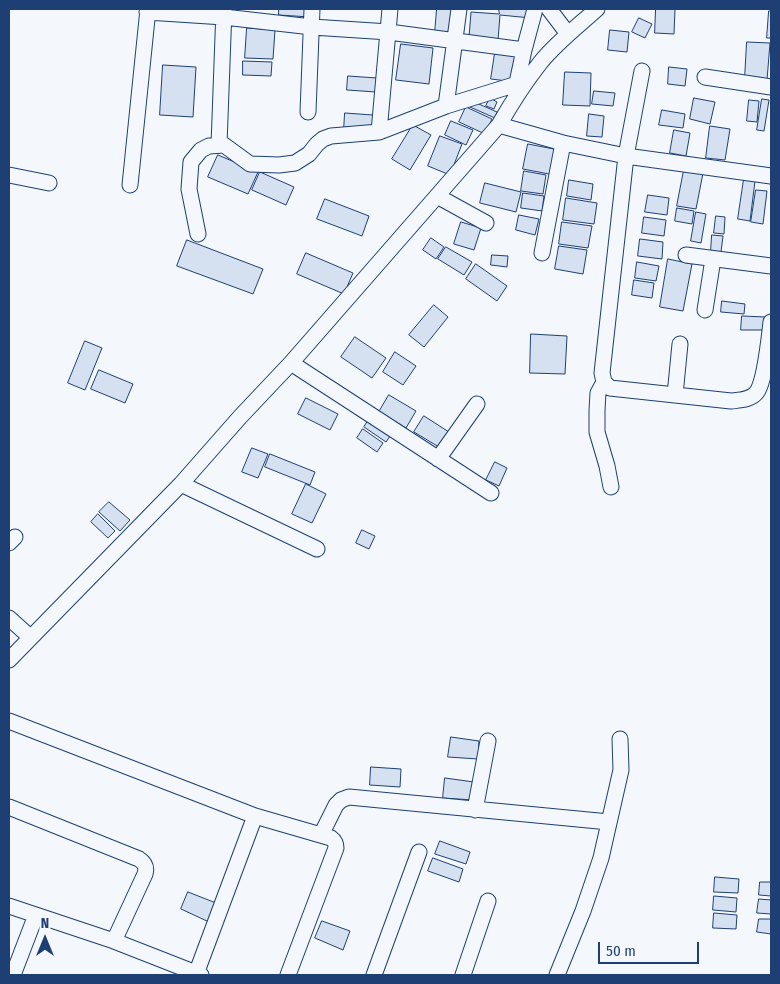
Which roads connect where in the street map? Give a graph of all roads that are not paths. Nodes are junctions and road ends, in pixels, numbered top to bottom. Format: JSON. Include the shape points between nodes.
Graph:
{"nodes":[{"id":1,"x":312,"y":9,"type":"edge"},
{"id":2,"x":390,"y":9,"type":"edge"},
{"id":3,"x":459,"y":9,"type":"edge"},
{"id":4,"x":535,"y":9,"type":"edge"},
{"id":5,"x":549,"y":9,"type":"edge"},
{"id":6,"x":597,"y":9,"type":"edge"},
{"id":7,"x":148,"y":11,"type":"edge"},
{"id":8,"x":224,"y":13,"type":"edge"},
{"id":9,"x":312,"y":27,"type":"junction"},
{"id":10,"x":389,"y":32,"type":"junction"},
{"id":11,"x":568,"y":34,"type":"junction"},
{"id":12,"x":454,"y":40,"type":"junction"},
{"id":13,"x":524,"y":50,"type":"junction"},
{"id":14,"x":642,"y":71,"type":"dead end"},
{"id":15,"x":705,"y":77,"type":"dead end"},
{"id":16,"x":517,"y":84,"type":"junction"},
{"id":17,"x":771,"y":87,"type":"edge"},
{"id":18,"x":512,"y":104,"type":"junction"},
{"id":19,"x":446,"y":106,"type":"junction"},
{"id":20,"x":308,"y":112,"type":"dead end"},
{"id":21,"x":499,"y":125,"type":"junction"},
{"id":22,"x":379,"y":132,"type":"junction"},
{"id":23,"x":563,"y":143,"type":"junction"},
{"id":24,"x":219,"y":145,"type":"junction"},
{"id":25,"x":626,"y":156,"type":"junction"},
{"id":26,"x":9,"y":175,"type":"edge"},
{"id":27,"x":771,"y":176,"type":"edge"},
{"id":28,"x":49,"y":183,"type":"dead end"},
{"id":29,"x":130,"y":185,"type":"dead end"},
{"id":30,"x":437,"y":196,"type":"junction"},
{"id":31,"x":486,"y":223,"type":"dead end"},
{"id":32,"x":198,"y":234,"type":"dead end"},
{"id":33,"x":542,"y":254,"type":"dead end"},
{"id":34,"x":686,"y":255,"type":"dead end"},
{"id":35,"x":713,"y":259,"type":"junction"},
{"id":36,"x":771,"y":266,"type":"edge"},
{"id":37,"x":705,"y":310,"type":"dead end"},
{"id":38,"x":771,"y":322,"type":"edge"},
{"id":39,"x":680,"y":344,"type":"dead end"},
{"id":40,"x":291,"y":363,"type":"junction"},
{"id":41,"x":604,"y":382,"type":"junction"},
{"id":42,"x":675,"y":395,"type":"junction"},
{"id":43,"x":477,"y":404,"type":"dead end"},
{"id":44,"x":438,"y":459,"type":"junction"},
{"id":45,"x":181,"y":484,"type":"junction"},
{"id":46,"x":611,"y":487,"type":"dead end"},
{"id":47,"x":491,"y":493,"type":"dead end"},
{"id":48,"x":317,"y":550,"type":"dead end"},
{"id":49,"x":9,"y":618,"type":"edge"},
{"id":50,"x":30,"y":637,"type":"junction"},
{"id":51,"x":9,"y":660,"type":"edge"},
{"id":52,"x":9,"y":721,"type":"edge"},
{"id":53,"x":620,"y":738,"type":"dead end"},
{"id":54,"x":488,"y":740,"type":"dead end"},
{"id":55,"x":9,"y":807,"type":"edge"},
{"id":56,"x":475,"y":810,"type":"junction"},
{"id":57,"x":255,"y":816,"type":"junction"},
{"id":58,"x":609,"y":822,"type":"junction"},
{"id":59,"x":320,"y":836,"type":"junction"},
{"id":60,"x":419,"y":852,"type":"dead end"},
{"id":61,"x":488,"y":901,"type":"dead end"},
{"id":62,"x":9,"y":906,"type":"edge"},
{"id":63,"x":36,"y":915,"type":"junction"},
{"id":64,"x":114,"y":941,"type":"junction"},
{"id":65,"x":198,"y":974,"type":"edge"},
{"id":66,"x":13,"y":975,"type":"edge"},
{"id":67,"x":288,"y":975,"type":"edge"},
{"id":68,"x":374,"y":975,"type":"edge"},
{"id":69,"x":463,"y":975,"type":"edge"},
{"id":70,"x":557,"y":975,"type":"edge"}],
"edges":[{"from":1,"to":9,"type":"street"},
{"from":2,"to":10,"type":"street"},
{"from":3,"to":12,"type":"street"},
{"from":4,"to":13,"type":"street"},
{"from":5,"to":11,"type":"street"},
{"from":6,"to":11,"type":"street"},
{"from":7,"to":8,"type":"street"},
{"from":7,"to":29,"type":"street"},
{"from":8,"to":9,"type":"street"},
{"from":8,"to":24,"type":"street"},
{"from":9,"to":10,"type":"street"},
{"from":9,"to":20,"type":"street"},
{"from":10,"to":12,"type":"street"},
{"from":10,"to":22,"type":"street"},
{"from":11,"to":18,"type":"street","via":[[541,62]]},
{"from":12,"to":13,"type":"street"},
{"from":12,"to":19,"type":"street"},
{"from":13,"to":16,"type":"street"},
{"from":14,"to":25,"type":"street"},
{"from":15,"to":17,"type":"street"},
{"from":16,"to":18,"type":"street"},
{"from":16,"to":19,"type":"street"},
{"from":18,"to":21,"type":"street"},
{"from":19,"to":22,"type":"street"},
{"from":21,"to":23,"type":"street"},
{"from":21,"to":30,"type":"street"},
{"from":22,"to":24,"type":"street","via":[[331,136],[294,162],[279,165],[250,164],[228,147]]},
{"from":23,"to":25,"type":"street"},
{"from":23,"to":33,"type":"street"},
{"from":24,"to":32,"type":"street","via":[[201,150],[191,162],[188,189]]},
{"from":25,"to":27,"type":"street"},
{"from":25,"to":41,"type":"street","via":[[602,372]]},
{"from":26,"to":28,"type":"street"},
{"from":30,"to":31,"type":"street"},
{"from":30,"to":40,"type":"street"},
{"from":34,"to":35,"type":"street"},
{"from":35,"to":36,"type":"street"},
{"from":35,"to":37,"type":"street"},
{"from":38,"to":42,"type":"street","via":[[763,379],[756,393],[746,400],[731,401]]},
{"from":39,"to":42,"type":"street"},
{"from":40,"to":44,"type":"street"},
{"from":40,"to":45,"type":"street"},
{"from":41,"to":42,"type":"street","via":[[610,388]]},
{"from":41,"to":46,"type":"street","via":[[598,393],[597,432]]},
{"from":43,"to":44,"type":"street"},
{"from":44,"to":47,"type":"street"},
{"from":45,"to":48,"type":"street"},
{"from":45,"to":50,"type":"street"},
{"from":49,"to":50,"type":"street"},
{"from":50,"to":51,"type":"street"},
{"from":52,"to":57,"type":"street"},
{"from":53,"to":58,"type":"street","via":[[621,770]]},
{"from":54,"to":56,"type":"street"},
{"from":55,"to":64,"type":"street","via":[[144,862],[145,874]]},
{"from":56,"to":58,"type":"street"},
{"from":56,"to":59,"type":"street","via":[[350,797],[336,805]]},
{"from":57,"to":59,"type":"street"},
{"from":57,"to":65,"type":"street"},
{"from":58,"to":70,"type":"street","via":[[583,911]]},
{"from":59,"to":67,"type":"street","via":[[334,840],[336,848]]},
{"from":60,"to":68,"type":"street"},
{"from":61,"to":69,"type":"street"},
{"from":62,"to":63,"type":"street"},
{"from":63,"to":64,"type":"street"},
{"from":63,"to":66,"type":"street"},
{"from":64,"to":65,"type":"street"}]}
